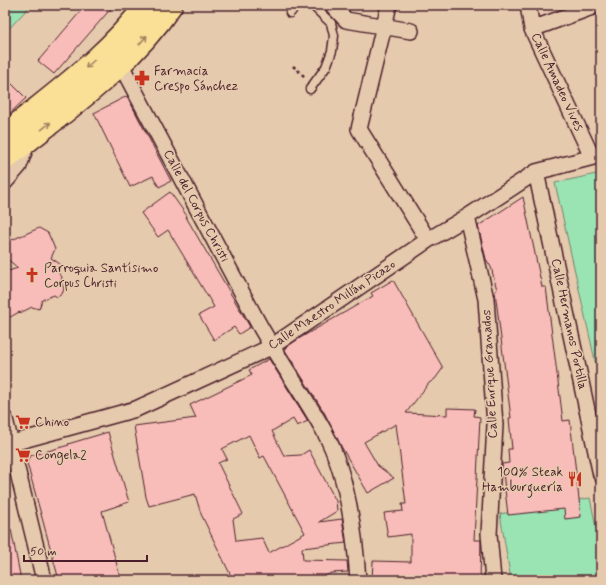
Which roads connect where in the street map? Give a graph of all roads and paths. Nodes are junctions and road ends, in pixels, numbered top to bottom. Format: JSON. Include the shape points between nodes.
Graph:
{"nodes":[{"id":1,"x":146,"y":5,"type":"edge"},
{"id":2,"x":171,"y":5,"type":"edge"},
{"id":3,"x":297,"y":5,"type":"edge"},
{"id":4,"x":312,"y":5,"type":"edge"},
{"id":5,"x":332,"y":5,"type":"edge"},
{"id":6,"x":390,"y":5,"type":"edge"},
{"id":7,"x":528,"y":5,"type":"edge"},
{"id":8,"x":598,"y":5,"type":"edge"},
{"id":9,"x":290,"y":13,"type":"dead end"},
{"id":10,"x":384,"y":26,"type":"junction"},
{"id":11,"x":532,"y":28,"type":"junction"},
{"id":12,"x":410,"y":31,"type":"dead end"},
{"id":13,"x":121,"y":65,"type":"junction"},
{"id":14,"x":293,"y":66,"type":"dead end"},
{"id":15,"x":310,"y":85,"type":"joint"},
{"id":16,"x":5,"y":134,"type":"edge"},
{"id":17,"x":28,"y":140,"type":"junction"},
{"id":18,"x":596,"y":156,"type":"edge"},
{"id":19,"x":5,"y":159,"type":"edge"},
{"id":20,"x":536,"y":172,"type":"junction"},
{"id":21,"x":5,"y":182,"type":"edge"},
{"id":22,"x":467,"y":217,"type":"junction"},
{"id":23,"x":428,"y":240,"type":"junction"},
{"id":24,"x":271,"y":347,"type":"junction"},
{"id":25,"x":5,"y":419,"type":"edge"},
{"id":26,"x":8,"y":444,"type":"edge"},
{"id":27,"x":601,"y":475,"type":"edge"},
{"id":28,"x":44,"y":580,"type":"edge"},
{"id":29,"x":358,"y":580,"type":"edge"},
{"id":30,"x":493,"y":580,"type":"edge"}],
"edges":[{"from":1,"to":16,"type":"main road","one_way":true,"via":[[117,39]]},
{"from":13,"to":2,"type":"main road","one_way":true},
{"from":3,"to":9,"type":"lane"},
{"from":4,"to":15,"type":"lane","via":[[331,23],[334,36],[326,67]]},
{"from":5,"to":10,"type":"street","via":[[346,20]]},
{"from":6,"to":10,"type":"street"},
{"from":7,"to":11,"type":"street","name":"Calle Amadeo Vives"},
{"from":8,"to":11,"type":"street"},
{"from":10,"to":12,"type":"street"},
{"from":10,"to":23,"type":"street","via":[[359,129]]},
{"from":11,"to":18,"type":"street","name":"Calle Amadeo Vives"},
{"from":17,"to":13,"type":"main road","one_way":true},
{"from":13,"to":24,"type":"street","name":"Calle del Corpus Christi"},
{"from":14,"to":15,"type":"path"},
{"from":17,"to":19,"type":"main road"},
{"from":17,"to":21,"type":"street","via":[[19,166]]},
{"from":18,"to":20,"type":"street","name":"Calle Maestro Millán Picazo"},
{"from":20,"to":22,"type":"street","name":"Calle Maestro Millán Picazo"},
{"from":20,"to":27,"type":"street","name":"Calle Hermanos Portilla"},
{"from":22,"to":23,"type":"street","name":"Calle Maestro Millán Picazo"},
{"from":22,"to":30,"type":"street","name":"Calle Enrique Granados","via":[[486,299],[496,425],[489,534]]},
{"from":23,"to":24,"type":"street","name":"Calle Maestro Millán Picazo"},
{"from":24,"to":26,"type":"street","name":"Calle Maestro Millán Picazo","via":[[136,409]]},
{"from":24,"to":29,"type":"street","name":"Calle del Corpus Christi","via":[[324,431],[331,447],[352,524]]},
{"from":25,"to":26,"type":"street"},
{"from":26,"to":28,"type":"street"}]}
